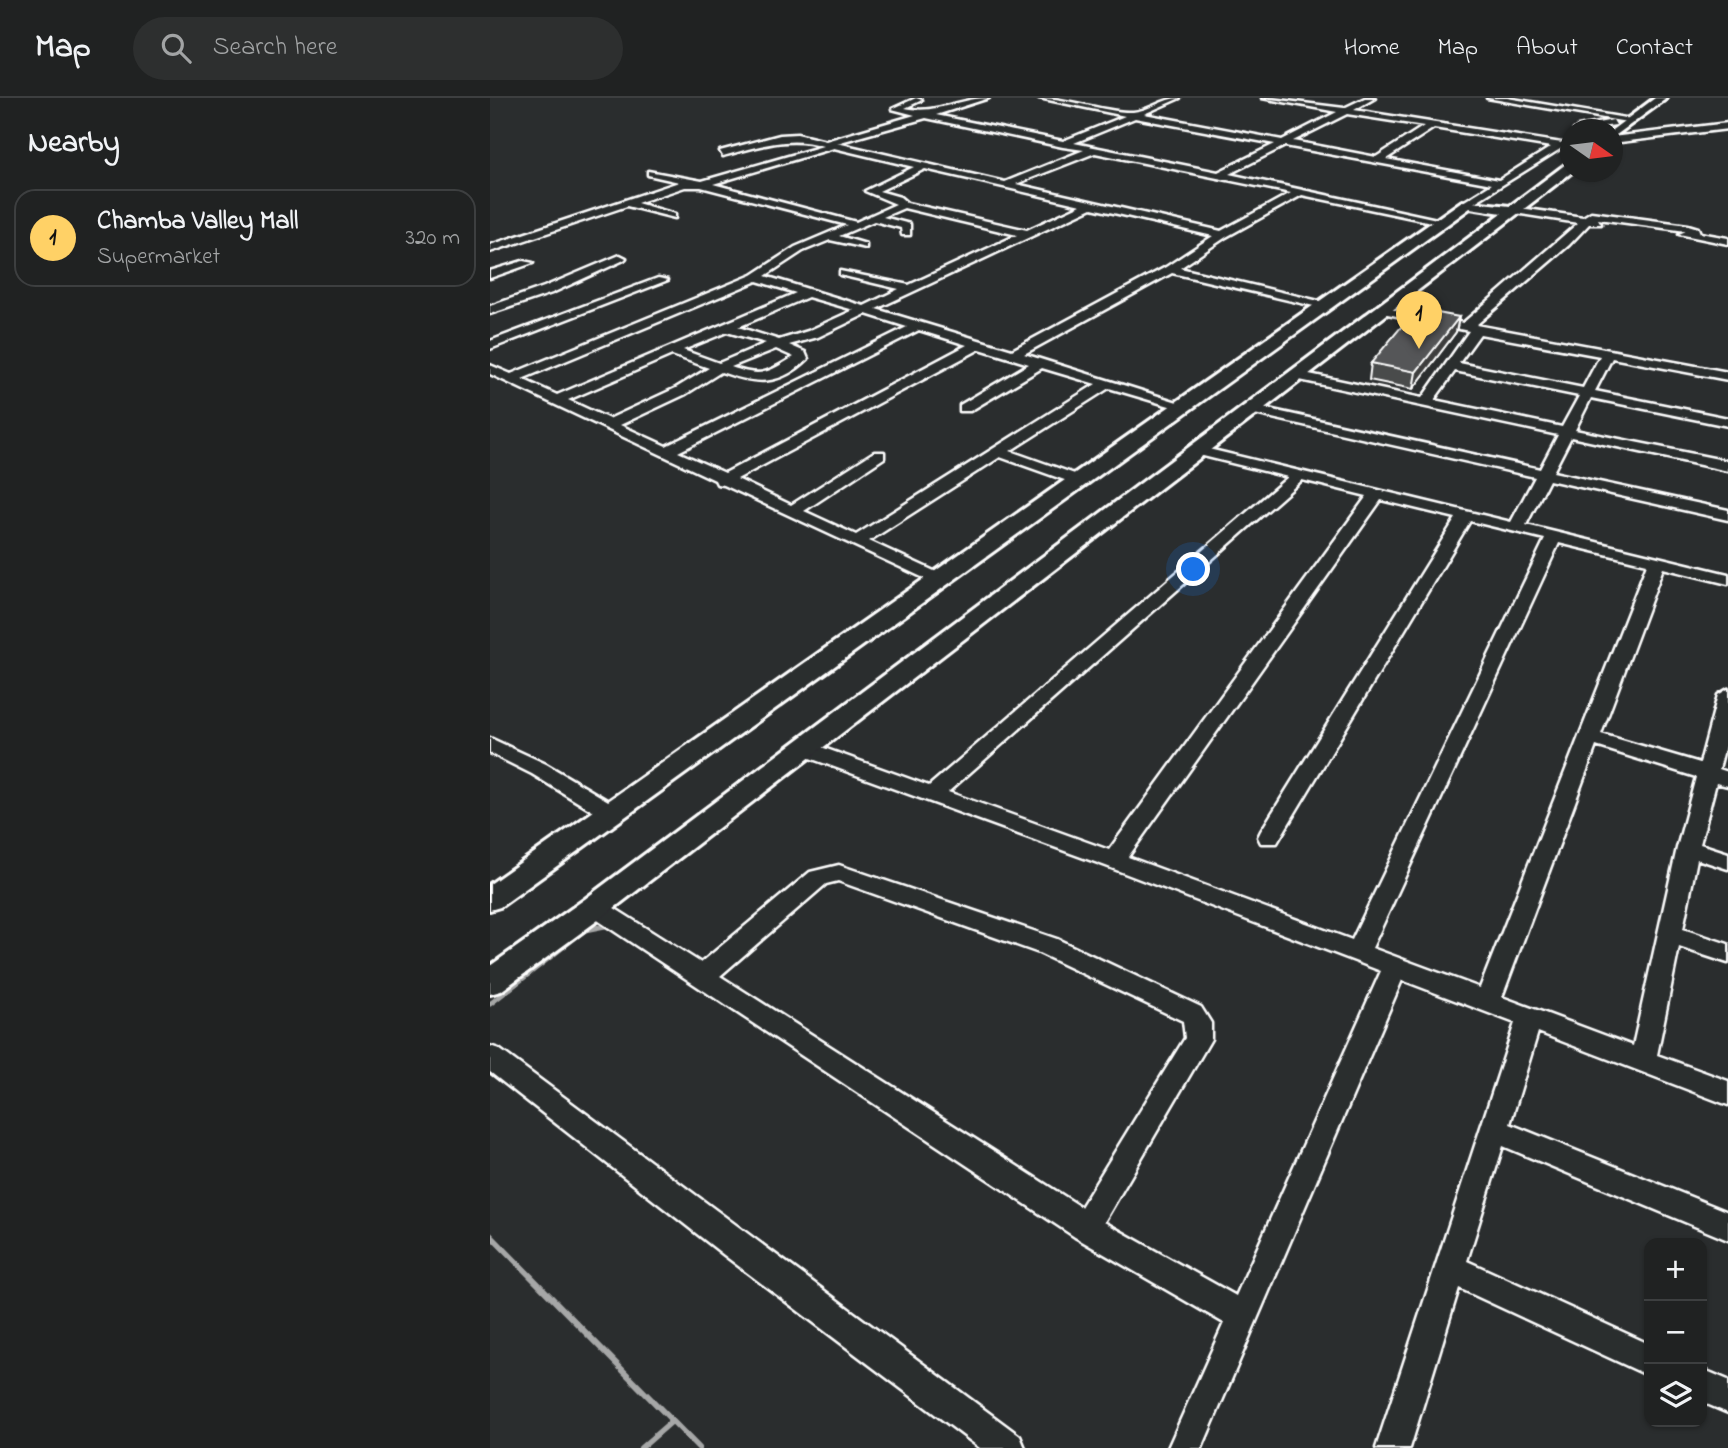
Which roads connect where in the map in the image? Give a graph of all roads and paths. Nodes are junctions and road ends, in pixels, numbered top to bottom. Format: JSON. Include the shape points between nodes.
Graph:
{"nodes":[{"id":1,"x":985,"y":98,"type":"edge"},
{"id":2,"x":1043,"y":98,"type":"edge"},
{"id":3,"x":1176,"y":98,"type":"edge"},
{"id":4,"x":1266,"y":98,"type":"edge"},
{"id":5,"x":1371,"y":98,"type":"edge"},
{"id":6,"x":1491,"y":98,"type":"edge"},
{"id":7,"x":1662,"y":98,"type":"edge"},
{"id":8,"x":918,"y":100,"type":"dead end"},
{"id":9,"x":1345,"y":111,"type":"junction"},
{"id":10,"x":1136,"y":114,"type":"junction"},
{"id":11,"x":925,"y":116,"type":"junction"},
{"id":12,"x":1627,"y":119,"type":"junction"},
{"id":13,"x":1623,"y":121,"type":"edge"},
{"id":14,"x":1623,"y":124,"type":"edge"},
{"id":15,"x":1431,"y":126,"type":"junction"},
{"id":16,"x":1728,"y":126,"type":"edge"},
{"id":17,"x":1623,"y":136,"type":"edge"},
{"id":18,"x":1283,"y":142,"type":"junction"},
{"id":19,"x":1063,"y":144,"type":"junction"},
{"id":20,"x":828,"y":145,"type":"junction"},
{"id":21,"x":1560,"y":146,"type":"joint"},
{"id":22,"x":1093,"y":150,"type":"junction"},
{"id":23,"x":723,"y":153,"type":"dead end"},
{"id":24,"x":1379,"y":159,"type":"junction"},
{"id":25,"x":922,"y":167,"type":"junction"},
{"id":26,"x":651,"y":173,"type":"dead end"},
{"id":27,"x":1560,"y":174,"type":"edge"},
{"id":28,"x":1220,"y":175,"type":"junction"},
{"id":29,"x":1497,"y":182,"type":"junction"},
{"id":30,"x":697,"y":184,"type":"junction"},
{"id":31,"x":1006,"y":185,"type":"junction"},
{"id":32,"x":1299,"y":192,"type":"junction"},
{"id":33,"x":623,"y":202,"type":"junction"},
{"id":34,"x":1467,"y":204,"type":"junction"},
{"id":35,"x":903,"y":205,"type":"junction"},
{"id":36,"x":1090,"y":205,"type":"junction"},
{"id":37,"x":1512,"y":210,"type":"junction"},
{"id":38,"x":670,"y":216,"type":"dead end"},
{"id":39,"x":873,"y":218,"type":"junction"},
{"id":40,"x":1585,"y":221,"type":"junction"},
{"id":41,"x":1441,"y":222,"type":"junction"},
{"id":42,"x":857,"y":225,"type":"junction"},
{"id":43,"x":906,"y":233,"type":"dead end"},
{"id":44,"x":1028,"y":234,"type":"junction"},
{"id":45,"x":1222,"y":235,"type":"junction"},
{"id":46,"x":827,"y":236,"type":"junction"},
{"id":47,"x":1728,"y":241,"type":"edge"},
{"id":48,"x":862,"y":246,"type":"dead end"},
{"id":49,"x":490,"y":249,"type":"edge"},
{"id":50,"x":620,"y":258,"type":"dead end"},
{"id":51,"x":527,"y":263,"type":"dead end"},
{"id":52,"x":864,"y":264,"type":"dead end"},
{"id":53,"x":1170,"y":269,"type":"junction"},
{"id":54,"x":844,"y":273,"type":"dead end"},
{"id":55,"x":490,"y":275,"type":"edge"},
{"id":56,"x":755,"y":277,"type":"junction"},
{"id":57,"x":873,"y":279,"type":"junction"},
{"id":58,"x":662,"y":280,"type":"dead end"},
{"id":59,"x":912,"y":289,"type":"junction"},
{"id":60,"x":806,"y":293,"type":"junction"},
{"id":61,"x":1323,"y":306,"type":"junction"},
{"id":62,"x":490,"y":310,"type":"edge"},
{"id":63,"x":864,"y":310,"type":"junction"},
{"id":64,"x":1379,"y":312,"type":"junction"},
{"id":65,"x":918,"y":326,"type":"junction"},
{"id":66,"x":728,"y":328,"type":"junction"},
{"id":67,"x":1471,"y":329,"type":"junction"},
{"id":68,"x":779,"y":344,"type":"junction"},
{"id":69,"x":979,"y":344,"type":"junction"},
{"id":70,"x":490,"y":345,"type":"edge"},
{"id":71,"x":672,"y":351,"type":"junction"},
{"id":72,"x":1014,"y":354,"type":"junction"},
{"id":73,"x":1608,"y":354,"type":"junction"},
{"id":74,"x":1042,"y":362,"type":"junction"},
{"id":75,"x":1452,"y":366,"type":"junction"},
{"id":76,"x":720,"y":367,"type":"junction"},
{"id":77,"x":490,"y":369,"type":"edge"},
{"id":78,"x":1295,"y":375,"type":"junction"},
{"id":79,"x":1728,"y":376,"type":"edge"},
{"id":80,"x":511,"y":379,"type":"junction"},
{"id":81,"x":1107,"y":383,"type":"junction"},
{"id":82,"x":1588,"y":394,"type":"junction"},
{"id":83,"x":556,"y":400,"type":"junction"},
{"id":84,"x":1426,"y":402,"type":"junction"},
{"id":85,"x":1183,"y":406,"type":"junction"},
{"id":86,"x":965,"y":408,"type":"dead end"},
{"id":87,"x":1250,"y":409,"type":"junction"},
{"id":88,"x":1728,"y":422,"type":"edge"},
{"id":89,"x":608,"y":425,"type":"junction"},
{"id":90,"x":1569,"y":433,"type":"junction"},
{"id":91,"x":1196,"y":450,"type":"junction"},
{"id":92,"x":664,"y":453,"type":"junction"},
{"id":93,"x":1000,"y":453,"type":"junction"},
{"id":94,"x":879,"y":455,"type":"dead end"},
{"id":95,"x":1728,"y":466,"type":"edge"},
{"id":96,"x":1298,"y":475,"type":"junction"},
{"id":97,"x":1543,"y":475,"type":"junction"},
{"id":98,"x":1078,"y":480,"type":"junction"},
{"id":99,"x":722,"y":481,"type":"junction"},
{"id":100,"x":1377,"y":494,"type":"junction"},
{"id":101,"x":791,"y":512,"type":"junction"},
{"id":102,"x":1728,"y":515,"type":"edge"},
{"id":103,"x":1465,"y":516,"type":"junction"},
{"id":104,"x":1516,"y":528,"type":"junction"},
{"id":105,"x":1554,"y":537,"type":"junction"},
{"id":106,"x":856,"y":542,"type":"junction"},
{"id":107,"x":1657,"y":561,"type":"junction"},
{"id":108,"x":1728,"y":579,"type":"edge"},
{"id":109,"x":939,"y":580,"type":"junction"},
{"id":110,"x":1727,"y":702,"type":"edge"},
{"id":111,"x":1589,"y":737,"type":"junction"},
{"id":112,"x":490,"y":745,"type":"edge"},
{"id":113,"x":803,"y":748,"type":"junction"},
{"id":114,"x":1718,"y":776,"type":"edge"},
{"id":115,"x":933,"y":794,"type":"junction"},
{"id":116,"x":612,"y":813,"type":"junction"},
{"id":117,"x":1269,"y":837,"type":"dead end"},
{"id":118,"x":1688,"y":848,"type":"junction"},
{"id":119,"x":1114,"y":860,"type":"junction"},
{"id":120,"x":1728,"y":861,"type":"edge"},
{"id":121,"x":490,"y":899,"type":"edge"},
{"id":122,"x":595,"y":907,"type":"junction"},
{"id":123,"x":1669,"y":934,"type":"junction"},
{"id":124,"x":1358,"y":953,"type":"junction"},
{"id":125,"x":1728,"y":954,"type":"edge"},
{"id":126,"x":1395,"y":967,"type":"junction"},
{"id":127,"x":702,"y":977,"type":"junction"},
{"id":128,"x":490,"y":982,"type":"edge"},
{"id":129,"x":1488,"y":1004,"type":"junction"},
{"id":130,"x":1529,"y":1019,"type":"junction"},
{"id":131,"x":490,"y":1056,"type":"edge"},
{"id":132,"x":1643,"y":1061,"type":"junction"},
{"id":133,"x":1728,"y":1093,"type":"edge"},
{"id":134,"x":1494,"y":1130,"type":"junction"},
{"id":135,"x":1728,"y":1226,"type":"edge"},
{"id":136,"x":1086,"y":1227,"type":"junction"},
{"id":137,"x":1450,"y":1268,"type":"junction"},
{"id":138,"x":1239,"y":1321,"type":"junction"},
{"id":139,"x":1644,"y":1358,"type":"edge"},
{"id":140,"x":1707,"y":1387,"type":"edge"},
{"id":141,"x":1728,"y":1397,"type":"edge"},
{"id":142,"x":1008,"y":1448,"type":"edge"},
{"id":143,"x":1185,"y":1448,"type":"edge"},
{"id":144,"x":1393,"y":1448,"type":"edge"}],
"edges":[{"from":1,"to":11,"type":"street"},
{"from":2,"to":10,"type":"street"},
{"from":3,"to":10,"type":"street"},
{"from":4,"to":9,"type":"street"},
{"from":5,"to":9,"type":"street"},
{"from":6,"to":12,"type":"street"},
{"from":7,"to":12,"type":"main road"},
{"from":8,"to":11,"type":"street","via":[[896,109]]},
{"from":9,"to":15,"type":"street"},
{"from":9,"to":18,"type":"street"},
{"from":10,"to":18,"type":"street"},
{"from":10,"to":19,"type":"street"},
{"from":11,"to":19,"type":"street"},
{"from":11,"to":20,"type":"street"},
{"from":12,"to":13,"type":"street"},
{"from":12,"to":14,"type":"main road"},
{"from":15,"to":21,"type":"street"},
{"from":15,"to":24,"type":"street"},
{"from":16,"to":17,"type":"street"},
{"from":18,"to":24,"type":"street"},
{"from":18,"to":28,"type":"street"},
{"from":19,"to":22,"type":"street"},
{"from":20,"to":23,"type":"street","via":[[788,137]]},
{"from":20,"to":25,"type":"street"},
{"from":20,"to":30,"type":"street"},
{"from":21,"to":29,"type":"street"},
{"from":22,"to":28,"type":"street"},
{"from":22,"to":31,"type":"street"},
{"from":24,"to":29,"type":"street"},
{"from":25,"to":31,"type":"street"},
{"from":25,"to":35,"type":"street","via":[[870,191]]},
{"from":26,"to":30,"type":"street"},
{"from":27,"to":37,"type":"main road"},
{"from":28,"to":32,"type":"street"},
{"from":29,"to":34,"type":"street"},
{"from":30,"to":33,"type":"street"},
{"from":30,"to":42,"type":"street"},
{"from":31,"to":36,"type":"street"},
{"from":32,"to":41,"type":"street"},
{"from":32,"to":45,"type":"street"},
{"from":33,"to":38,"type":"street"},
{"from":33,"to":49,"type":"street"},
{"from":34,"to":37,"type":"main road"},
{"from":34,"to":41,"type":"main road"},
{"from":35,"to":39,"type":"street"},
{"from":35,"to":44,"type":"street"},
{"from":36,"to":44,"type":"street"},
{"from":36,"to":45,"type":"street"},
{"from":37,"to":40,"type":"street"},
{"from":37,"to":64,"type":"main road"},
{"from":39,"to":42,"type":"street"},
{"from":39,"to":43,"type":"street","via":[[906,226]]},
{"from":40,"to":47,"type":"street"},
{"from":40,"to":67,"type":"street"},
{"from":41,"to":61,"type":"main road"},
{"from":42,"to":46,"type":"street"},
{"from":44,"to":59,"type":"street"},
{"from":45,"to":53,"type":"street"},
{"from":46,"to":48,"type":"street"},
{"from":46,"to":56,"type":"street"},
{"from":50,"to":62,"type":"street"},
{"from":51,"to":55,"type":"street"},
{"from":52,"to":57,"type":"street","via":[[877,269]]},
{"from":53,"to":61,"type":"street"},
{"from":53,"to":72,"type":"street"},
{"from":54,"to":57,"type":"street"},
{"from":56,"to":60,"type":"street"},
{"from":56,"to":80,"type":"street"},
{"from":57,"to":59,"type":"street"},
{"from":58,"to":70,"type":"street"},
{"from":59,"to":63,"type":"street"},
{"from":60,"to":63,"type":"street"},
{"from":60,"to":66,"type":"street"},
{"from":61,"to":85,"type":"main road"},
{"from":63,"to":65,"type":"street"},
{"from":63,"to":68,"type":"street"},
{"from":64,"to":67,"type":"street"},
{"from":64,"to":78,"type":"main road"},
{"from":65,"to":69,"type":"street"},
{"from":65,"to":92,"type":"street"},
{"from":66,"to":68,"type":"street"},
{"from":66,"to":71,"type":"street"},
{"from":67,"to":73,"type":"street"},
{"from":67,"to":75,"type":"street"},
{"from":68,"to":76,"type":"street"},
{"from":68,"to":76,"type":"street","via":[[801,359],[769,377],[753,379]]},
{"from":69,"to":72,"type":"street"},
{"from":69,"to":99,"type":"street"},
{"from":71,"to":76,"type":"street"},
{"from":71,"to":83,"type":"street"},
{"from":72,"to":74,"type":"street"},
{"from":73,"to":79,"type":"street"},
{"from":73,"to":82,"type":"street"},
{"from":74,"to":81,"type":"street"},
{"from":74,"to":86,"type":"street"},
{"from":75,"to":82,"type":"street"},
{"from":75,"to":84,"type":"street"},
{"from":76,"to":89,"type":"street"},
{"from":77,"to":80,"type":"street"},
{"from":78,"to":84,"type":"street"},
{"from":78,"to":87,"type":"main road"},
{"from":80,"to":83,"type":"street"},
{"from":81,"to":85,"type":"street"},
{"from":81,"to":93,"type":"street"},
{"from":82,"to":88,"type":"street"},
{"from":82,"to":90,"type":"street"},
{"from":83,"to":89,"type":"street"},
{"from":84,"to":90,"type":"street"},
{"from":85,"to":98,"type":"main road"},
{"from":87,"to":91,"type":"main road"},
{"from":87,"to":97,"type":"street"},
{"from":89,"to":92,"type":"street"},
{"from":90,"to":95,"type":"street"},
{"from":90,"to":97,"type":"street"},
{"from":91,"to":96,"type":"street"},
{"from":91,"to":113,"type":"main road"},
{"from":92,"to":99,"type":"street"},
{"from":93,"to":98,"type":"street"},
{"from":93,"to":106,"type":"street"},
{"from":94,"to":101,"type":"street"},
{"from":96,"to":100,"type":"street"},
{"from":96,"to":115,"type":"street"},
{"from":97,"to":102,"type":"street"},
{"from":97,"to":104,"type":"street"},
{"from":98,"to":109,"type":"main road"},
{"from":99,"to":101,"type":"street"},
{"from":100,"to":103,"type":"street"},
{"from":100,"to":119,"type":"street"},
{"from":101,"to":106,"type":"street"},
{"from":103,"to":104,"type":"street"},
{"from":103,"to":117,"type":"street"},
{"from":104,"to":105,"type":"street"},
{"from":105,"to":107,"type":"street"},
{"from":105,"to":124,"type":"street"},
{"from":106,"to":109,"type":"street"},
{"from":107,"to":108,"type":"street"},
{"from":107,"to":111,"type":"street"},
{"from":109,"to":116,"type":"main road"},
{"from":110,"to":114,"type":"street"},
{"from":111,"to":114,"type":"street"},
{"from":111,"to":129,"type":"street"},
{"from":112,"to":116,"type":"street"},
{"from":113,"to":115,"type":"street"},
{"from":113,"to":122,"type":"main road"},
{"from":114,"to":118,"type":"street"},
{"from":115,"to":119,"type":"street"},
{"from":116,"to":121,"type":"main road"},
{"from":118,"to":120,"type":"street"},
{"from":118,"to":123,"type":"street"},
{"from":119,"to":124,"type":"street"},
{"from":122,"to":127,"type":"street"},
{"from":122,"to":128,"type":"main road"},
{"from":123,"to":125,"type":"street"},
{"from":123,"to":132,"type":"street"},
{"from":124,"to":126,"type":"street"},
{"from":126,"to":129,"type":"street"},
{"from":126,"to":138,"type":"street"},
{"from":127,"to":136,"type":"street"},
{"from":127,"to":136,"type":"street","via":[[818,878],[839,873],[1048,946],[1192,1014],[1198,1023],[1198,1039]]},
{"from":129,"to":130,"type":"street"},
{"from":130,"to":132,"type":"street"},
{"from":130,"to":134,"type":"street"},
{"from":131,"to":142,"type":"street"},
{"from":132,"to":133,"type":"street"},
{"from":134,"to":135,"type":"street"},
{"from":134,"to":137,"type":"street"},
{"from":136,"to":138,"type":"street"},
{"from":137,"to":139,"type":"street"},
{"from":137,"to":144,"type":"street"},
{"from":138,"to":143,"type":"street"},
{"from":140,"to":141,"type":"street"}]}
